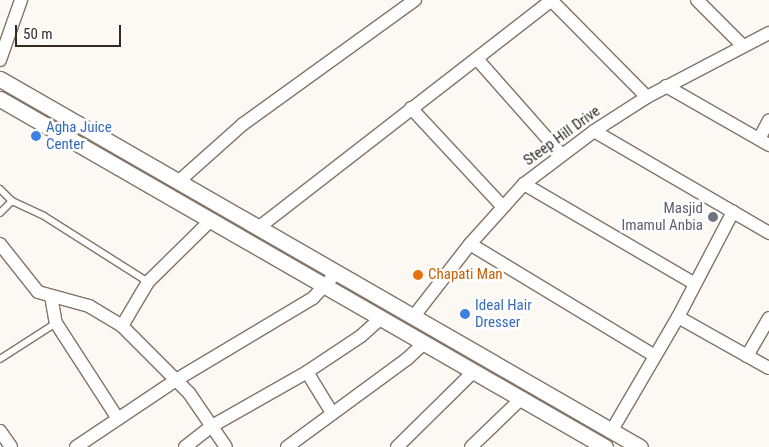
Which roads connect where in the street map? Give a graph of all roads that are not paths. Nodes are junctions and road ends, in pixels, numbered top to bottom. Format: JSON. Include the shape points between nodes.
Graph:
{"nodes":[{"id":1,"x":21,"y":0,"type":"edge"},
{"id":2,"x":415,"y":0,"type":"edge"},
{"id":3,"x":551,"y":0,"type":"edge"},
{"id":4,"x":697,"y":0,"type":"edge"},
{"id":5,"x":769,"y":33,"type":"edge"},
{"id":6,"x":743,"y":46,"type":"junction"},
{"id":7,"x":477,"y":59,"type":"junction"},
{"id":8,"x":0,"y":60,"type":"edge"},
{"id":9,"x":0,"y":79,"type":"edge"},
{"id":10,"x":666,"y":86,"type":"junction"},
{"id":11,"x":647,"y":97,"type":"junction"},
{"id":12,"x":0,"y":99,"type":"edge"},
{"id":13,"x":411,"y":108,"type":"junction"},
{"id":14,"x":769,"y":120,"type":"edge"},
{"id":15,"x":594,"y":131,"type":"junction"},
{"id":16,"x":764,"y":142,"type":"edge"},
{"id":17,"x":562,"y":155,"type":"junction"},
{"id":18,"x":178,"y":182,"type":"junction"},
{"id":19,"x":524,"y":184,"type":"junction"},
{"id":20,"x":0,"y":189,"type":"edge"},
{"id":21,"x":12,"y":201,"type":"junction"},
{"id":22,"x":503,"y":207,"type":"junction"},
{"id":23,"x":733,"y":212,"type":"junction"},
{"id":24,"x":0,"y":213,"type":"edge"},
{"id":25,"x":211,"y":220,"type":"junction"},
{"id":26,"x":258,"y":228,"type":"junction"},
{"id":27,"x":769,"y":233,"type":"edge"},
{"id":28,"x":0,"y":244,"type":"edge"},
{"id":29,"x":470,"y":244,"type":"junction"},
{"id":30,"x":336,"y":273,"type":"junction"},
{"id":31,"x":148,"y":282,"type":"junction"},
{"id":32,"x":695,"y":284,"type":"junction"},
{"id":33,"x":325,"y":286,"type":"junction"},
{"id":34,"x":51,"y":296,"type":"junction"},
{"id":35,"x":414,"y":316,"type":"junction"},
{"id":36,"x":678,"y":317,"type":"junction"},
{"id":37,"x":381,"y":318,"type":"junction"},
{"id":38,"x":769,"y":318,"type":"edge"},
{"id":39,"x":56,"y":323,"type":"junction"},
{"id":40,"x":122,"y":326,"type":"junction"},
{"id":41,"x":424,"y":343,"type":"junction"},
{"id":42,"x":655,"y":356,"type":"junction"},
{"id":43,"x":747,"y":356,"type":"junction"},
{"id":44,"x":0,"y":358,"type":"edge"},
{"id":45,"x":769,"y":368,"type":"edge"},
{"id":46,"x":474,"y":371,"type":"junction"},
{"id":47,"x":307,"y":372,"type":"junction"},
{"id":48,"x":176,"y":380,"type":"junction"},
{"id":49,"x":522,"y":398,"type":"junction"},
{"id":50,"x":332,"y":413,"type":"junction"},
{"id":51,"x":118,"y":419,"type":"junction"},
{"id":52,"x":212,"y":426,"type":"junction"},
{"id":53,"x":612,"y":430,"type":"junction"},
{"id":54,"x":0,"y":431,"type":"edge"},
{"id":55,"x":597,"y":445,"type":"edge"},
{"id":56,"x":11,"y":447,"type":"edge"},
{"id":57,"x":76,"y":447,"type":"edge"},
{"id":58,"x":185,"y":447,"type":"edge"},
{"id":59,"x":226,"y":447,"type":"edge"},
{"id":60,"x":287,"y":447,"type":"edge"},
{"id":61,"x":397,"y":447,"type":"edge"},
{"id":62,"x":471,"y":447,"type":"edge"},
{"id":63,"x":640,"y":447,"type":"edge"}],
"edges":[{"from":1,"to":8,"type":"street"},
{"from":2,"to":18,"type":"street","via":[[243,124]]},
{"from":3,"to":7,"type":"street"},
{"from":3,"to":11,"type":"street"},
{"from":4,"to":6,"type":"street"},
{"from":5,"to":6,"type":"street","name":"Steep Hill Drive"},
{"from":6,"to":10,"type":"street","name":"Steep Hill Drive"},
{"from":7,"to":13,"type":"street"},
{"from":7,"to":17,"type":"street"},
{"from":9,"to":18,"type":"street"},
{"from":10,"to":11,"type":"street","name":"Steep Hill Drive"},
{"from":10,"to":16,"type":"street"},
{"from":11,"to":15,"type":"street","name":"Steep Hill Drive"},
{"from":12,"to":25,"type":"street"},
{"from":13,"to":22,"type":"street"},
{"from":13,"to":26,"type":"street"},
{"from":14,"to":16,"type":"street"},
{"from":15,"to":17,"type":"street","name":"Steep Hill Drive"},
{"from":15,"to":23,"type":"street"},
{"from":17,"to":19,"type":"street","name":"Steep Hill Drive"},
{"from":18,"to":26,"type":"street"},
{"from":19,"to":22,"type":"street","name":"Steep Hill Drive"},
{"from":19,"to":32,"type":"street"},
{"from":20,"to":21,"type":"lane"},
{"from":21,"to":24,"type":"lane"},
{"from":21,"to":31,"type":"lane","via":[[44,216]]},
{"from":22,"to":29,"type":"street","name":"Steep Hill Drive"},
{"from":23,"to":27,"type":"street"},
{"from":23,"to":32,"type":"street"},
{"from":25,"to":31,"type":"street"},
{"from":25,"to":33,"type":"street"},
{"from":26,"to":30,"type":"street"},
{"from":28,"to":34,"type":"street","via":[[38,292]]},
{"from":29,"to":35,"type":"street","name":"Steep Hill Drive"},
{"from":29,"to":42,"type":"street"},
{"from":30,"to":33,"type":"street"},
{"from":30,"to":35,"type":"street"},
{"from":31,"to":40,"type":"street"},
{"from":32,"to":36,"type":"street"},
{"from":33,"to":37,"type":"street"},
{"from":33,"to":48,"type":"street","via":[[314,298]]},
{"from":34,"to":39,"type":"street"},
{"from":34,"to":40,"type":"street","via":[[89,306]]},
{"from":35,"to":53,"type":"street"},
{"from":36,"to":42,"type":"street"},
{"from":36,"to":43,"type":"street"},
{"from":37,"to":41,"type":"street"},
{"from":37,"to":47,"type":"street","via":[[361,336]]},
{"from":38,"to":43,"type":"street"},
{"from":39,"to":44,"type":"lane"},
{"from":39,"to":51,"type":"street"},
{"from":40,"to":48,"type":"street"},
{"from":41,"to":46,"type":"street"},
{"from":41,"to":50,"type":"street"},
{"from":42,"to":53,"type":"street"},
{"from":43,"to":45,"type":"street"},
{"from":46,"to":49,"type":"street"},
{"from":46,"to":61,"type":"street"},
{"from":47,"to":50,"type":"street"},
{"from":47,"to":52,"type":"street"},
{"from":48,"to":51,"type":"street"},
{"from":48,"to":52,"type":"street"},
{"from":49,"to":55,"type":"street"},
{"from":49,"to":62,"type":"street"},
{"from":50,"to":60,"type":"street"},
{"from":51,"to":57,"type":"street"},
{"from":52,"to":58,"type":"street"},
{"from":52,"to":59,"type":"street"},
{"from":53,"to":63,"type":"street"},
{"from":54,"to":56,"type":"street"}]}
